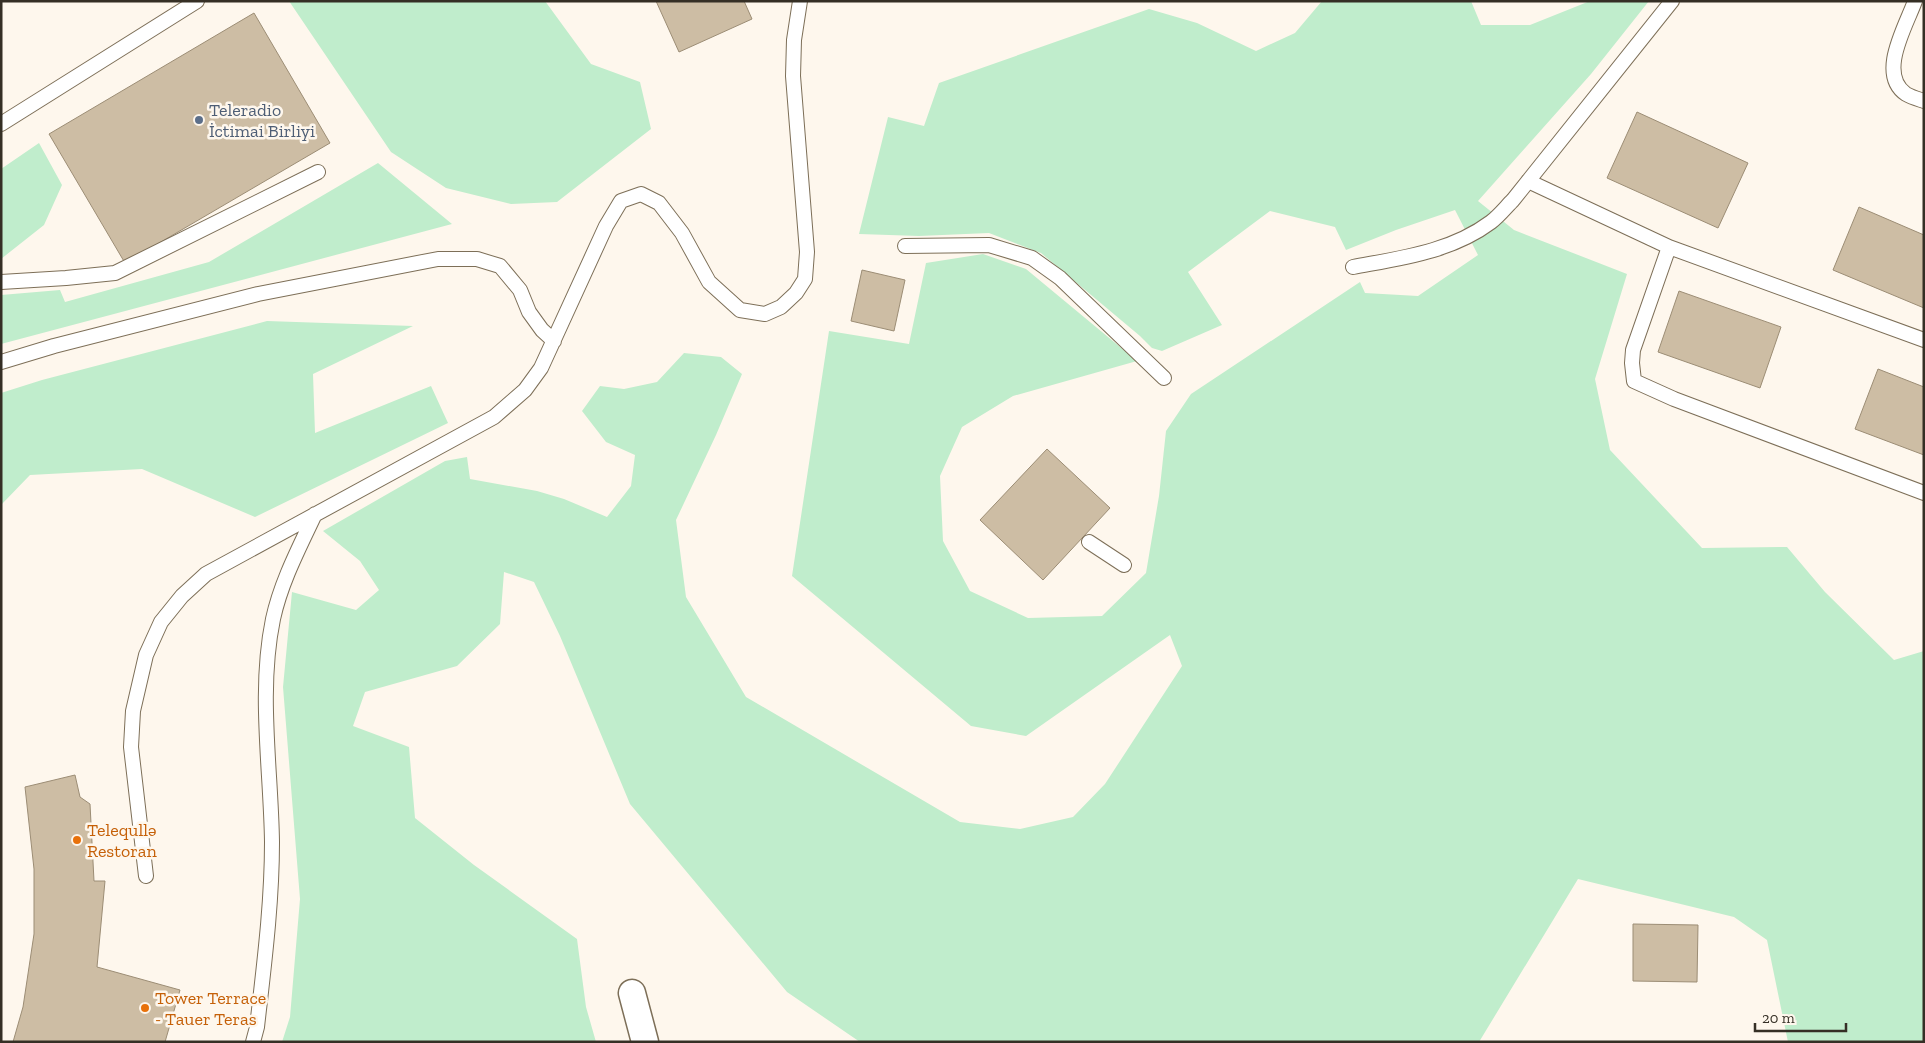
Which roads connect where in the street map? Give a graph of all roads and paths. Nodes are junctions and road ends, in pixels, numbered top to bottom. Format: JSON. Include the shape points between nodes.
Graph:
{"nodes":[{"id":1,"x":197,"y":1,"type":"edge"},
{"id":2,"x":800,"y":1,"type":"edge"},
{"id":3,"x":1672,"y":1,"type":"edge"},
{"id":4,"x":1915,"y":1,"type":"edge"},
{"id":5,"x":1924,"y":101,"type":"edge"},
{"id":6,"x":1,"y":124,"type":"edge"},
{"id":7,"x":318,"y":172,"type":"dead end"},
{"id":8,"x":1528,"y":181,"type":"junction"},
{"id":9,"x":905,"y":246,"type":"dead end"},
{"id":10,"x":1669,"y":246,"type":"junction"},
{"id":11,"x":1353,"y":267,"type":"dead end"},
{"id":12,"x":1,"y":282,"type":"edge"},
{"id":13,"x":1924,"y":340,"type":"edge"},
{"id":14,"x":554,"y":341,"type":"junction"},
{"id":15,"x":1,"y":362,"type":"edge"},
{"id":16,"x":1164,"y":378,"type":"dead end"},
{"id":17,"x":1924,"y":493,"type":"edge"},
{"id":18,"x":315,"y":514,"type":"junction"},
{"id":19,"x":1089,"y":542,"type":"dead end"},
{"id":20,"x":1124,"y":565,"type":"dead end"},
{"id":21,"x":146,"y":876,"type":"dead end"},
{"id":22,"x":632,"y":993,"type":"dead end"},
{"id":23,"x":253,"y":1042,"type":"edge"},
{"id":24,"x":645,"y":1042,"type":"edge"}],
"edges":[{"from":1,"to":6,"type":"lane"},
{"from":2,"to":14,"type":"lane","via":[[793,76],[807,252],[805,279],[796,293],[781,307],[765,314],[740,310],[709,282],[682,233],[659,203],[641,194],[621,201],[606,226]]},
{"from":3,"to":8,"type":"lane"},
{"from":4,"to":5,"type":"lane","via":[[1893,57],[1894,79],[1905,94]]},
{"from":7,"to":12,"type":"lane","via":[[115,273]]},
{"from":8,"to":10,"type":"lane"},
{"from":8,"to":11,"type":"lane","via":[[1492,222],[1456,243],[1419,255]]},
{"from":9,"to":16,"type":"lane","via":[[989,245],[1032,258],[1060,278]]},
{"from":10,"to":13,"type":"lane"},
{"from":10,"to":17,"type":"lane","via":[[1634,350],[1634,381]]},
{"from":14,"to":15,"type":"lane","via":[[529,312],[520,290],[500,266],[477,259],[438,259],[258,294]]},
{"from":14,"to":18,"type":"lane","via":[[541,368],[525,390],[494,416]]},
{"from":18,"to":21,"type":"lane","via":[[206,574],[161,622],[146,655],[133,711],[130,747]]},
{"from":18,"to":23,"type":"lane","via":[[287,573],[273,619],[266,669],[271,906]]},
{"from":19,"to":20,"type":"lane"},
{"from":22,"to":24,"type":"street"}]}
